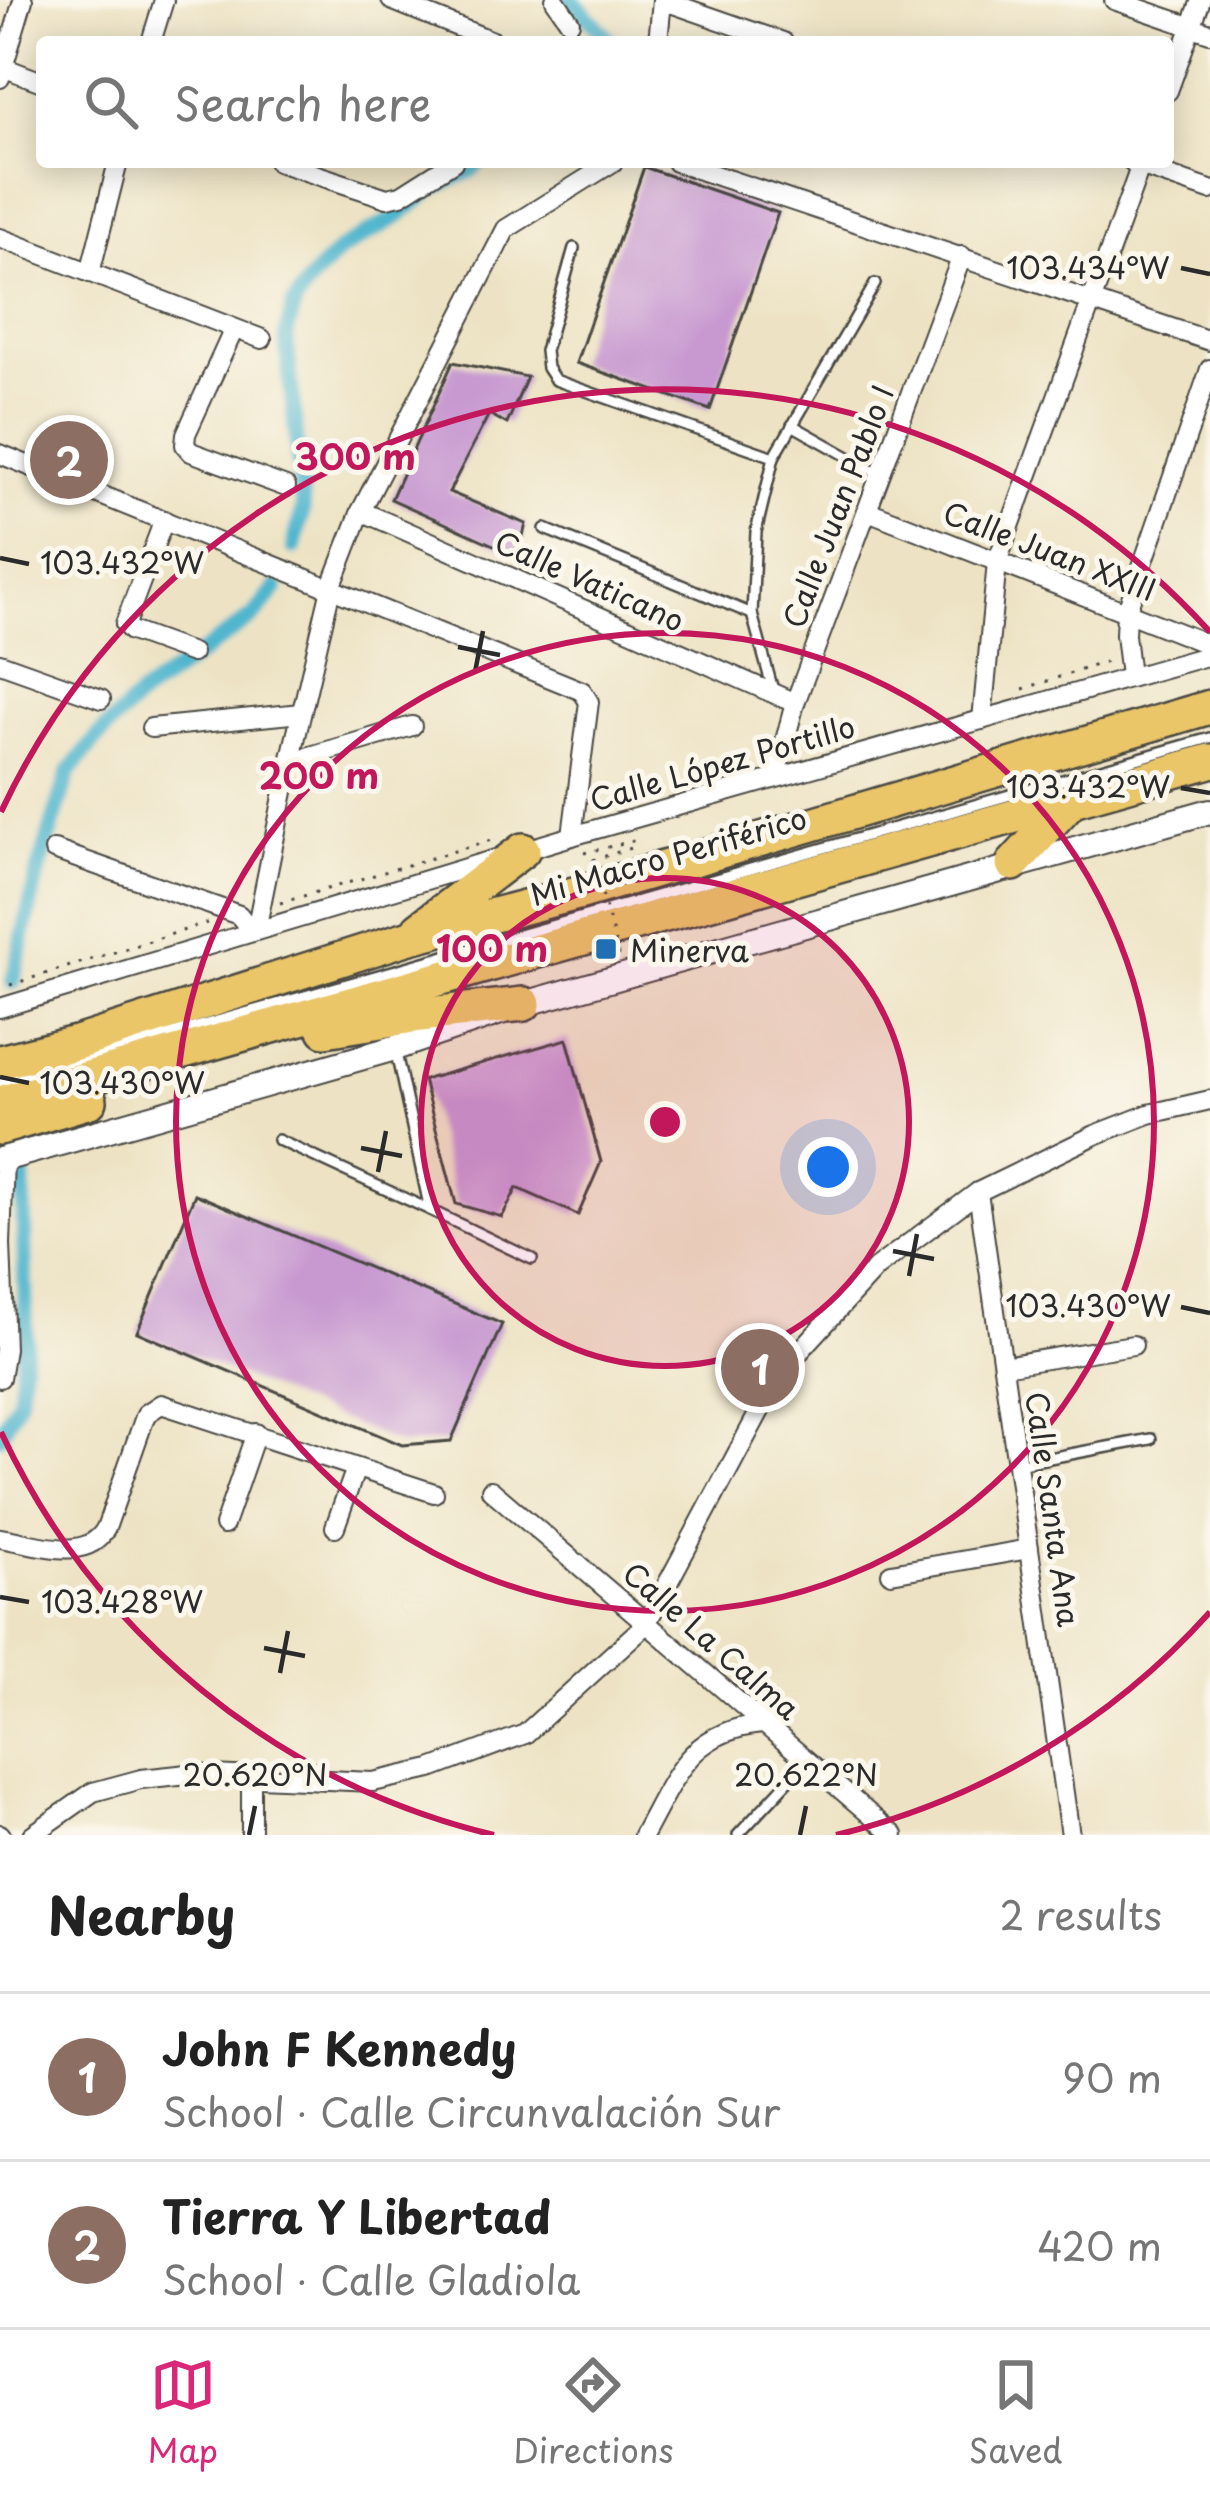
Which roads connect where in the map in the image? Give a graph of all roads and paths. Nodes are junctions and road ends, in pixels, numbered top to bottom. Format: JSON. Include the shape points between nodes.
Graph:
{"nodes":[{"id":1,"x":23,"y":0,"type":"edge"},
{"id":2,"x":164,"y":0,"type":"edge"},
{"id":3,"x":391,"y":0,"type":"edge"},
{"id":4,"x":556,"y":0,"type":"edge"},
{"id":5,"x":662,"y":0,"type":"edge"},
{"id":6,"x":1114,"y":0,"type":"edge"},
{"id":7,"x":1201,"y":0,"type":"edge"},
{"id":8,"x":570,"y":22,"type":"dead end"},
{"id":9,"x":1201,"y":30,"type":"edge"},
{"id":10,"x":154,"y":36,"type":"edge"},
{"id":11,"x":480,"y":36,"type":"edge"},
{"id":12,"x":659,"y":36,"type":"edge"},
{"id":13,"x":766,"y":36,"type":"edge"},
{"id":14,"x":1,"y":71,"type":"edge"},
{"id":15,"x":36,"y":80,"type":"edge"},
{"id":16,"x":1174,"y":80,"type":"edge"},
{"id":17,"x":116,"y":168,"type":"edge"},
{"id":18,"x":296,"y":168,"type":"edge"},
{"id":19,"x":444,"y":168,"type":"edge"},
{"id":20,"x":603,"y":168,"type":"edge"},
{"id":21,"x":694,"y":168,"type":"edge"},
{"id":22,"x":1135,"y":168,"type":"edge"},
{"id":23,"x":1151,"y":168,"type":"edge"},
{"id":24,"x":1210,"y":190,"type":"edge"},
{"id":25,"x":0,"y":238,"type":"edge"},
{"id":26,"x":574,"y":248,"type":"dead end"},
{"id":27,"x":962,"y":256,"type":"junction"},
{"id":28,"x":90,"y":272,"type":"junction"},
{"id":29,"x":875,"y":284,"type":"dead end"},
{"id":30,"x":1092,"y":301,"type":"junction"},
{"id":31,"x":234,"y":329,"type":"junction"},
{"id":32,"x":262,"y":339,"type":"dead end"},
{"id":33,"x":1210,"y":341,"type":"edge"},
{"id":34,"x":1210,"y":369,"type":"edge"},
{"id":35,"x":792,"y":425,"type":"junction"},
{"id":36,"x":0,"y":454,"type":"edge"},
{"id":37,"x":774,"y":457,"type":"junction"},
{"id":38,"x":881,"y":475,"type":"junction"},
{"id":39,"x":286,"y":487,"type":"dead end"},
{"id":40,"x":361,"y":511,"type":"junction"},
{"id":41,"x":868,"y":512,"type":"junction"},
{"id":42,"x":164,"y":520,"type":"junction"},
{"id":43,"x":545,"y":529,"type":"dead end"},
{"id":44,"x":997,"y":562,"type":"junction"},
{"id":45,"x":331,"y":588,"type":"junction"},
{"id":46,"x":1126,"y":613,"type":"junction"},
{"id":47,"x":752,"y":614,"type":"junction"},
{"id":48,"x":1210,"y":645,"type":"edge"},
{"id":49,"x":192,"y":653,"type":"dead end"},
{"id":50,"x":1210,"y":655,"type":"edge"},
{"id":51,"x":0,"y":663,"type":"edge"},
{"id":52,"x":1130,"y":676,"type":"junction"},
{"id":53,"x":774,"y":693,"type":"junction"},
{"id":54,"x":101,"y":699,"type":"dead end"},
{"id":55,"x":795,"y":703,"type":"junction"},
{"id":56,"x":301,"y":712,"type":"junction"},
{"id":57,"x":1198,"y":719,"type":"edge"},
{"id":58,"x":982,"y":720,"type":"junction"},
{"id":59,"x":412,"y":726,"type":"dead end"},
{"id":60,"x":151,"y":728,"type":"dead end"},
{"id":61,"x":1210,"y":738,"type":"edge"},
{"id":62,"x":1210,"y":761,"type":"edge"},
{"id":63,"x":290,"y":762,"type":"junction"},
{"id":64,"x":775,"y":778,"type":"junction"},
{"id":65,"x":1070,"y":802,"type":"junction"},
{"id":66,"x":1210,"y":811,"type":"edge"},
{"id":67,"x":572,"y":836,"type":"junction"},
{"id":68,"x":54,"y":850,"type":"dead end"},
{"id":69,"x":523,"y":850,"type":"junction"},
{"id":70,"x":584,"y":854,"type":"dead end"},
{"id":71,"x":1013,"y":864,"type":"junction"},
{"id":72,"x":254,"y":931,"type":"junction"},
{"id":73,"x":406,"y":938,"type":"junction"},
{"id":74,"x":569,"y":942,"type":"junction"},
{"id":75,"x":619,"y":957,"type":"dead end"},
{"id":76,"x":524,"y":1004,"type":"junction"},
{"id":77,"x":0,"y":1008,"type":"edge"},
{"id":78,"x":323,"y":1030,"type":"junction"},
{"id":79,"x":395,"y":1048,"type":"junction"},
{"id":80,"x":0,"y":1062,"type":"edge"},
{"id":81,"x":0,"y":1071,"type":"edge"},
{"id":82,"x":0,"y":1083,"type":"edge"},
{"id":83,"x":1210,"y":1100,"type":"edge"},
{"id":84,"x":0,"y":1103,"type":"edge"},
{"id":85,"x":278,"y":1140,"type":"dead end"},
{"id":86,"x":1,"y":1149,"type":"edge"},
{"id":87,"x":978,"y":1192,"type":"junction"},
{"id":88,"x":430,"y":1210,"type":"junction"},
{"id":89,"x":0,"y":1244,"type":"edge"},
{"id":90,"x":532,"y":1259,"type":"dead end"},
{"id":91,"x":1133,"y":1345,"type":"dead end"},
{"id":92,"x":1003,"y":1366,"type":"junction"},
{"id":93,"x":0,"y":1378,"type":"edge"},
{"id":94,"x":256,"y":1433,"type":"junction"},
{"id":95,"x":1151,"y":1439,"type":"dead end"},
{"id":96,"x":1017,"y":1464,"type":"junction"},
{"id":97,"x":356,"y":1468,"type":"junction"},
{"id":98,"x":491,"y":1490,"type":"dead end"},
{"id":99,"x":434,"y":1493,"type":"dead end"},
{"id":100,"x":224,"y":1526,"type":"dead end"},
{"id":101,"x":334,"y":1528,"type":"dead end"},
{"id":102,"x":0,"y":1538,"type":"edge"},
{"id":103,"x":1029,"y":1549,"type":"junction"},
{"id":104,"x":891,"y":1573,"type":"dead end"},
{"id":105,"x":646,"y":1624,"type":"junction"},
{"id":106,"x":763,"y":1724,"type":"junction"},
{"id":107,"x":807,"y":1761,"type":"junction"},
{"id":108,"x":251,"y":1777,"type":"junction"},
{"id":109,"x":889,"y":1833,"type":"edge"},
{"id":110,"x":32,"y":1835,"type":"edge"},
{"id":111,"x":251,"y":1835,"type":"edge"},
{"id":112,"x":643,"y":1835,"type":"edge"},
{"id":113,"x":738,"y":1835,"type":"edge"},
{"id":114,"x":1070,"y":1835,"type":"edge"}],
"edges":[{"from":1,"to":14,"type":"street"},
{"from":2,"to":10,"type":"street"},
{"from":3,"to":11,"type":"street"},
{"from":4,"to":8,"type":"street"},
{"from":5,"to":12,"type":"street"},
{"from":5,"to":13,"type":"street"},
{"from":6,"to":9,"type":"street"},
{"from":7,"to":9,"type":"street"},
{"from":9,"to":16,"type":"street"},
{"from":14,"to":15,"type":"street"},
{"from":17,"to":28,"type":"street"},
{"from":18,"to":19,"type":"street","via":[[387,198]]},
{"from":20,"to":40,"type":"street","via":[[506,229]]},
{"from":21,"to":27,"type":"street"},
{"from":22,"to":30,"type":"street"},
{"from":23,"to":24,"type":"street"},
{"from":25,"to":28,"type":"street"},
{"from":26,"to":37,"type":"lane","via":[[545,351],[555,380]]},
{"from":27,"to":30,"type":"street"},
{"from":27,"to":38,"type":"street","name":"Calle Juan Pablo I"},
{"from":28,"to":31,"type":"street"},
{"from":29,"to":35,"type":"lane"},
{"from":30,"to":33,"type":"street"},
{"from":30,"to":44,"type":"street"},
{"from":31,"to":32,"type":"street"},
{"from":31,"to":39,"type":"street","via":[[185,445]]},
{"from":34,"to":46,"type":"street"},
{"from":35,"to":37,"type":"lane"},
{"from":35,"to":38,"type":"lane"},
{"from":36,"to":42,"type":"street"},
{"from":37,"to":47,"type":"lane","via":[[756,532]]},
{"from":38,"to":41,"type":"street","name":"Calle Juan Pablo I"},
{"from":40,"to":45,"type":"street"},
{"from":40,"to":53,"type":"street","name":"Calle Vaticano"},
{"from":41,"to":44,"type":"street","name":"Calle Juan XXIII"},
{"from":41,"to":55,"type":"street","name":"Calle Juan Pablo I"},
{"from":42,"to":45,"type":"street"},
{"from":42,"to":49,"type":"street","via":[[125,624]]},
{"from":43,"to":47,"type":"lane"},
{"from":44,"to":46,"type":"street","name":"Calle Juan XXIII"},
{"from":44,"to":58,"type":"street"},
{"from":45,"to":56,"type":"street"},
{"from":45,"to":67,"type":"street","via":[[587,695]]},
{"from":46,"to":48,"type":"street","name":"Calle Juan XXIII"},
{"from":46,"to":52,"type":"street"},
{"from":47,"to":53,"type":"lane"},
{"from":50,"to":52,"type":"street","name":"Calle López Portillo"},
{"from":51,"to":54,"type":"street"},
{"from":52,"to":58,"type":"street","name":"Calle López Portillo"},
{"from":53,"to":55,"type":"street","name":"Calle Vaticano"},
{"from":55,"to":64,"type":"street","name":"Calle Juan Pablo I"},
{"from":56,"to":60,"type":"street"},
{"from":56,"to":63,"type":"street"},
{"from":57,"to":73,"type":"highway"},
{"from":57,"to":81,"type":"lane","name":"Mi Macro Periférico"},
{"from":58,"to":64,"type":"street","name":"Calle López Portillo"},
{"from":59,"to":63,"type":"street"},
{"from":61,"to":82,"type":"lane","name":"Mi Macro Periférico"},
{"from":62,"to":65,"type":"highway"},
{"from":63,"to":72,"type":"street"},
{"from":64,"to":67,"type":"street","name":"Calle López Portillo"},
{"from":65,"to":71,"type":"highway"},
{"from":65,"to":74,"type":"highway"},
{"from":66,"to":71,"type":"street"},
{"from":67,"to":69,"type":"street","name":"Calle López Portillo"},
{"from":68,"to":72,"type":"street","via":[[238,915]]},
{"from":69,"to":72,"type":"street","name":"Calle López Portillo"},
{"from":69,"to":73,"type":"highway"},
{"from":70,"to":75,"type":"path","bridge":true,"via":[[632,841],[634,847],[593,860]]},
{"from":71,"to":76,"type":"street"},
{"from":72,"to":77,"type":"street","name":"Calle López Portillo"},
{"from":73,"to":80,"type":"highway"},
{"from":74,"to":78,"type":"highway","via":[[535,964]]},
{"from":74,"to":84,"type":"highway"},
{"from":76,"to":78,"type":"highway"},
{"from":76,"to":79,"type":"street"},
{"from":78,"to":86,"type":"highway"},
{"from":79,"to":86,"type":"street"},
{"from":79,"to":88,"type":"lane"},
{"from":83,"to":87,"type":"street","via":[[1149,1114]]},
{"from":85,"to":88,"type":"lane"},
{"from":86,"to":89,"type":"street"},
{"from":87,"to":92,"type":"street","name":"Calle Santa Ana"},
{"from":87,"to":105,"type":"street","via":[[876,1268],[780,1373]]},
{"from":88,"to":90,"type":"lane"},
{"from":89,"to":93,"type":"street"},
{"from":91,"to":92,"type":"street"},
{"from":92,"to":96,"type":"street","name":"Calle Santa Ana"},
{"from":94,"to":97,"type":"street"},
{"from":94,"to":100,"type":"street"},
{"from":94,"to":102,"type":"street","via":[[155,1406],[98,1541],[78,1549]]},
{"from":95,"to":96,"type":"lane"},
{"from":96,"to":103,"type":"street","name":"Calle Santa Ana"},
{"from":97,"to":99,"type":"street"},
{"from":97,"to":101,"type":"street"},
{"from":98,"to":105,"type":"street","name":"Calle La Calma"},
{"from":103,"to":104,"type":"street"},
{"from":103,"to":114,"type":"street","name":"Calle Santa Ana"},
{"from":105,"to":106,"type":"street","name":"Calle La Calma"},
{"from":105,"to":108,"type":"street","via":[[556,1710],[496,1748],[373,1782]]},
{"from":106,"to":107,"type":"street","name":"Calle La Calma"},
{"from":106,"to":112,"type":"street","via":[[733,1727],[701,1744]]},
{"from":107,"to":109,"type":"street","name":"Calle La Calma"},
{"from":107,"to":113,"type":"lane"},
{"from":108,"to":110,"type":"street","via":[[188,1774],[117,1784]]},
{"from":108,"to":111,"type":"street"}]}
